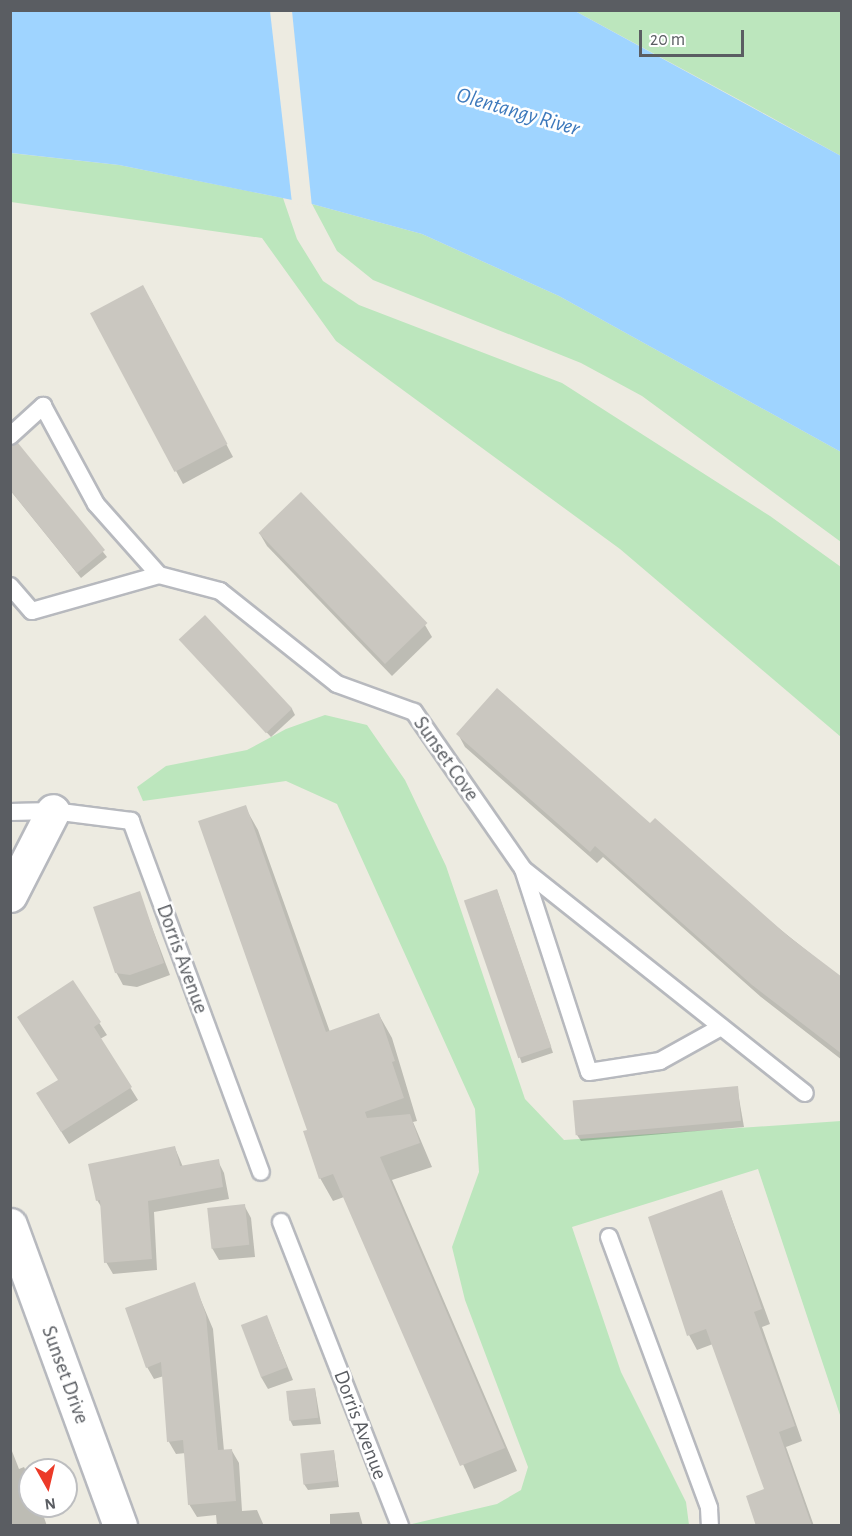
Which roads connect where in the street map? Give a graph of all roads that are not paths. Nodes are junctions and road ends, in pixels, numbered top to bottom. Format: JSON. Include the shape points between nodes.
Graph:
{"nodes":[{"id":1,"x":10,"y":435,"type":"edge"},
{"id":2,"x":159,"y":575,"type":"junction"},
{"id":3,"x":10,"y":585,"type":"edge"},
{"id":4,"x":53,"y":811,"type":"junction"},
{"id":5,"x":10,"y":812,"type":"edge"},
{"id":6,"x":523,"y":869,"type":"junction"},
{"id":7,"x":10,"y":896,"type":"edge"},
{"id":8,"x":721,"y":1027,"type":"junction"},
{"id":9,"x":805,"y":1093,"type":"dead end"},
{"id":10,"x":261,"y":1172,"type":"dead end"},
{"id":11,"x":281,"y":1222,"type":"dead end"},
{"id":12,"x":10,"y":1225,"type":"edge"},
{"id":13,"x":609,"y":1237,"type":"dead end"},
{"id":14,"x":120,"y":1526,"type":"edge"},
{"id":15,"x":400,"y":1526,"type":"edge"},
{"id":16,"x":710,"y":1526,"type":"edge"}],
"edges":[{"from":1,"to":2,"type":"lane","via":[[43,406],[96,504]]},
{"from":2,"to":3,"type":"lane","via":[[32,611]]},
{"from":2,"to":6,"type":"lane","name":"Sunset Cove","via":[[220,591],[337,684],[414,712]]},
{"from":4,"to":5,"type":"lane"},
{"from":4,"to":7,"type":"street"},
{"from":4,"to":10,"type":"lane","name":"Dorris Avenue","via":[[130,821]]},
{"from":6,"to":8,"type":"lane","name":"Sunset Cove"},
{"from":6,"to":8,"type":"lane","via":[[589,1072],[660,1061]]},
{"from":8,"to":9,"type":"lane","name":"Sunset Cove"},
{"from":11,"to":15,"type":"lane","name":"Dorris Avenue"},
{"from":12,"to":14,"type":"street","name":"Sunset Drive"},
{"from":13,"to":16,"type":"lane","via":[[710,1508]]}]}
